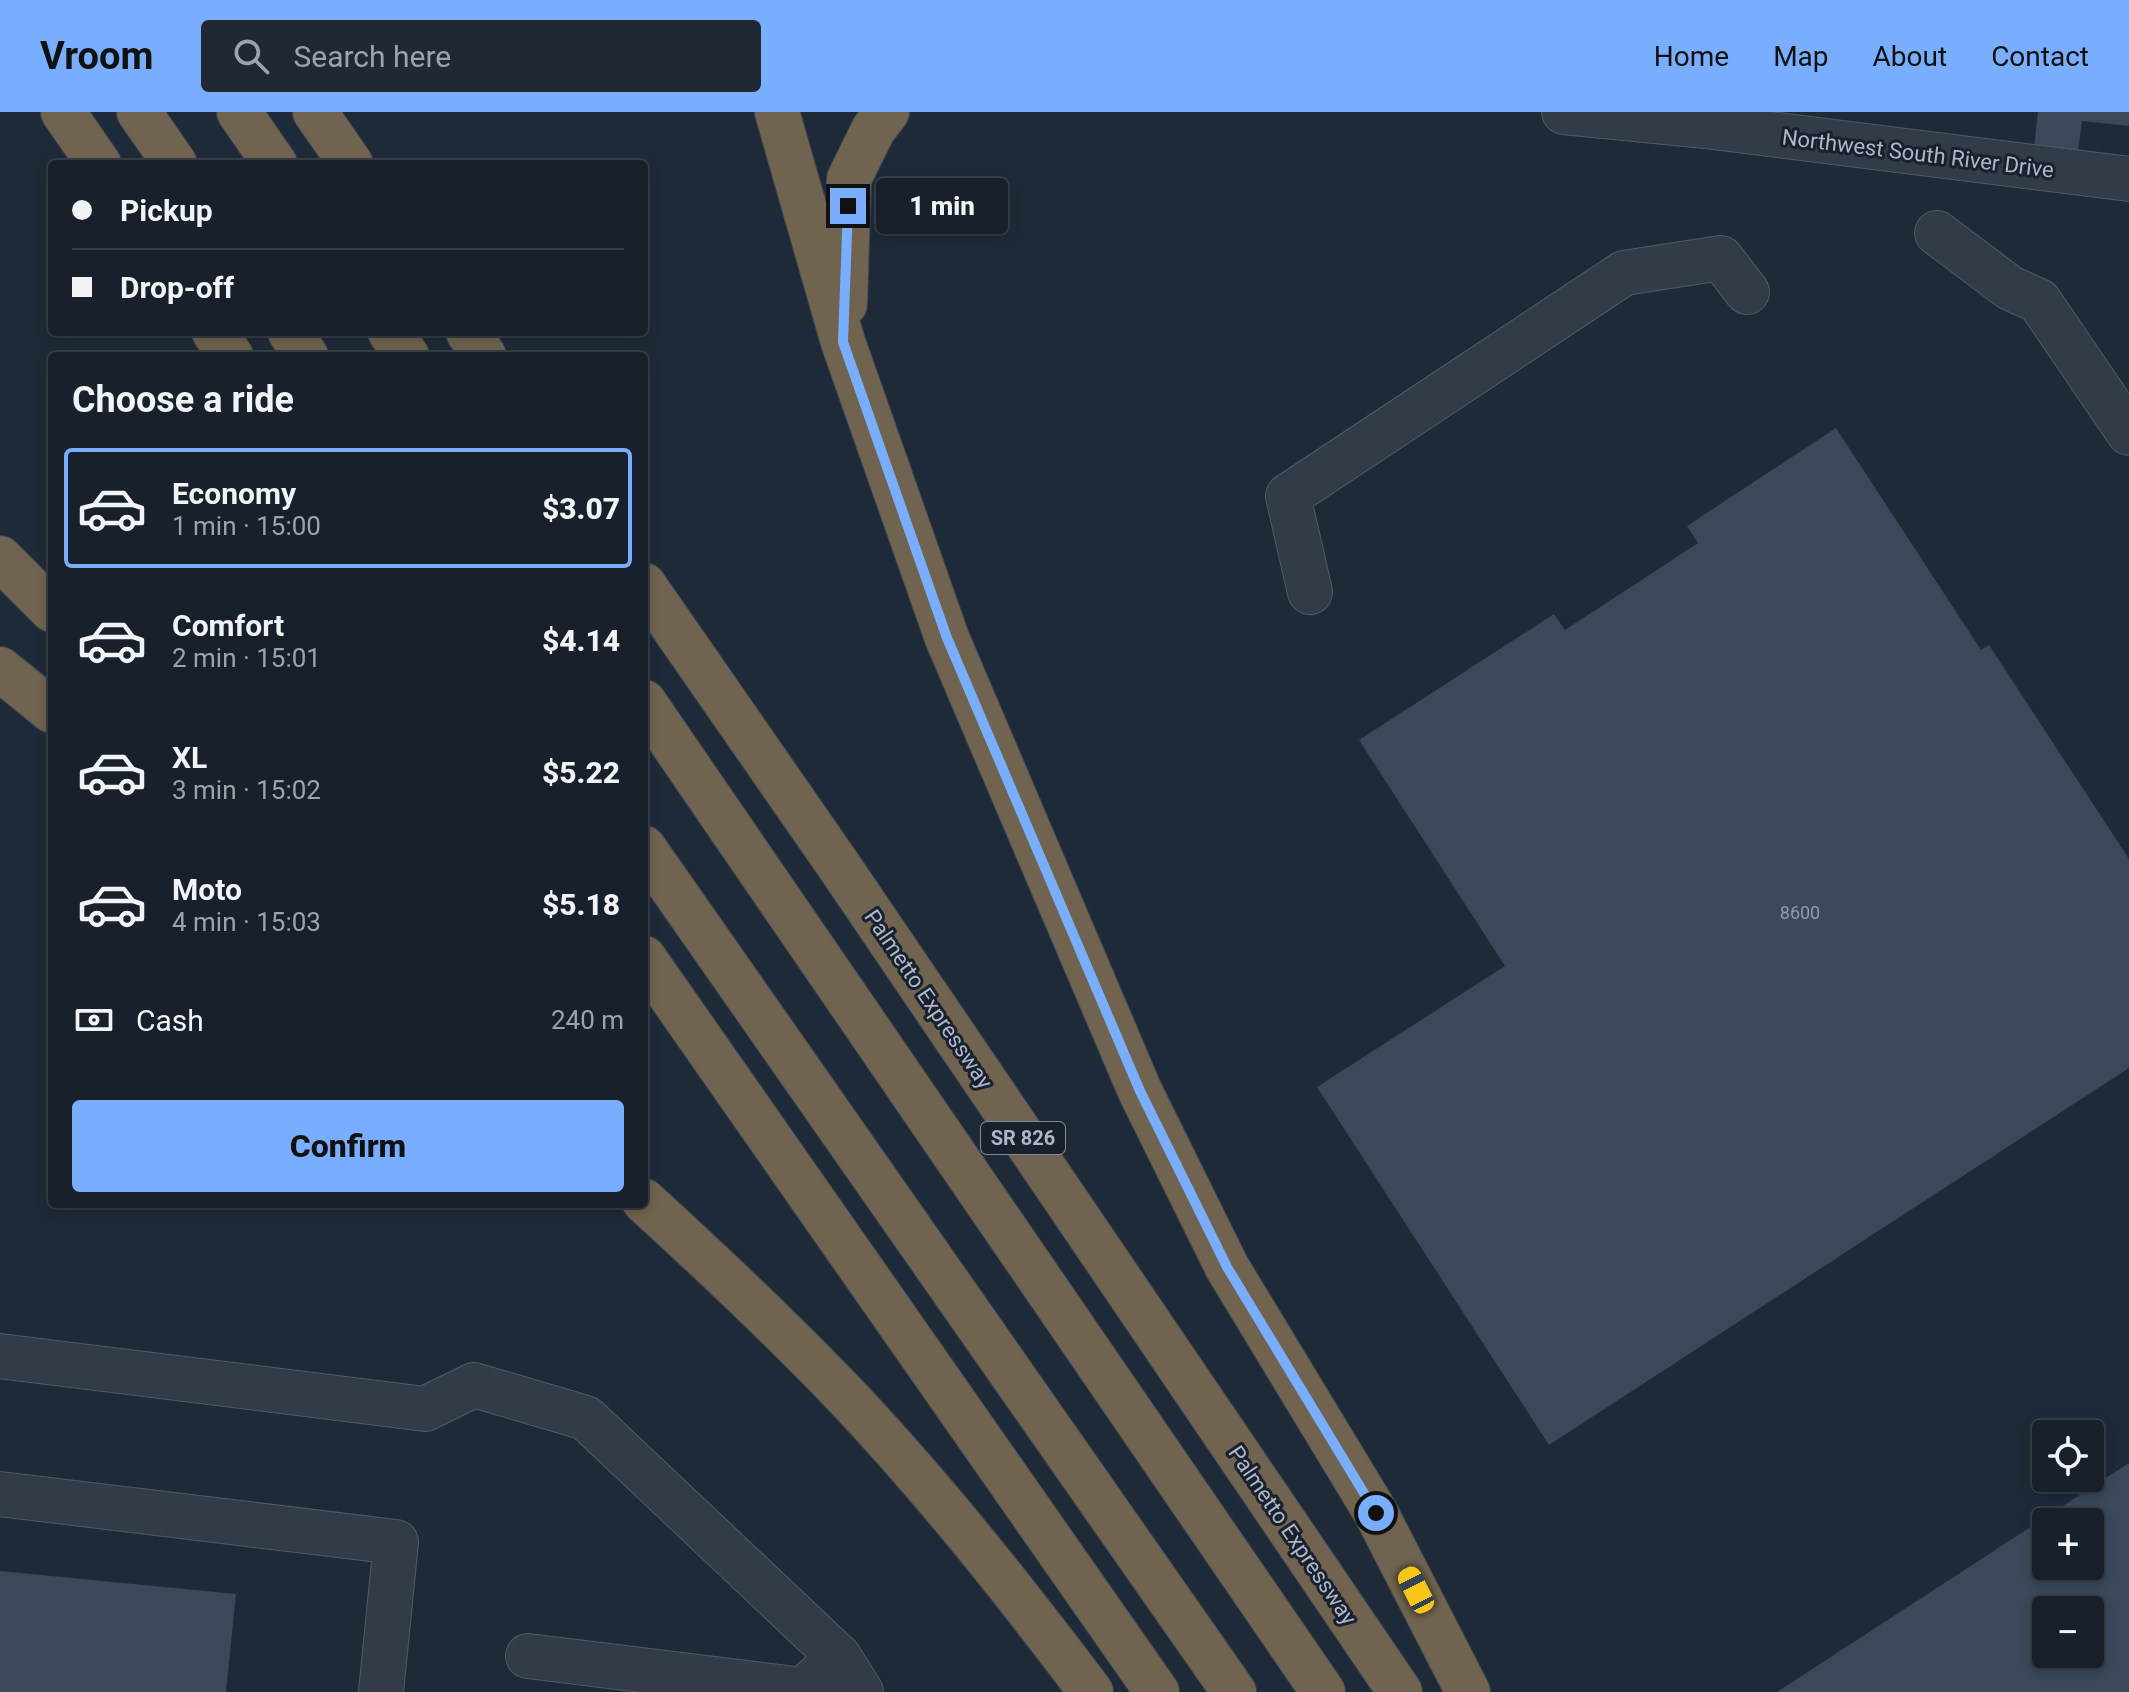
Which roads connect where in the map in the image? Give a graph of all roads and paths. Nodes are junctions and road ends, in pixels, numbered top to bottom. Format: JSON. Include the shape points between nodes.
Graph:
{"nodes":[{"id":1,"x":63,"y":112,"type":"edge"},
{"id":2,"x":139,"y":112,"type":"edge"},
{"id":3,"x":239,"y":112,"type":"edge"},
{"id":4,"x":315,"y":112,"type":"edge"},
{"id":5,"x":777,"y":112,"type":"edge"},
{"id":6,"x":887,"y":112,"type":"edge"},
{"id":7,"x":1564,"y":112,"type":"edge"},
{"id":8,"x":96,"y":160,"type":"edge"},
{"id":9,"x":172,"y":160,"type":"edge"},
{"id":10,"x":272,"y":160,"type":"edge"},
{"id":11,"x":348,"y":160,"type":"edge"},
{"id":12,"x":2125,"y":185,"type":"edge"},
{"id":13,"x":1937,"y":233,"type":"dead end"},
{"id":14,"x":1747,"y":292,"type":"dead end"},
{"id":15,"x":843,"y":342,"type":"junction"},
{"id":16,"x":2129,"y":433,"type":"edge"},
{"id":17,"x":0,"y":558,"type":"edge"},
{"id":18,"x":648,"y":591,"type":"edge"},
{"id":19,"x":1310,"y":592,"type":"dead end"},
{"id":20,"x":48,"y":606,"type":"edge"},
{"id":21,"x":0,"y":669,"type":"edge"},
{"id":22,"x":48,"y":708,"type":"edge"},
{"id":23,"x":648,"y":708,"type":"edge"},
{"id":24,"x":648,"y":854,"type":"edge"},
{"id":25,"x":648,"y":964,"type":"edge"},
{"id":26,"x":648,"y":1205,"type":"edge"},
{"id":27,"x":0,"y":1356,"type":"edge"},
{"id":28,"x":0,"y":1494,"type":"edge"},
{"id":29,"x":528,"y":1656,"type":"dead end"},
{"id":30,"x":850,"y":1674,"type":"edge"},
{"id":31,"x":381,"y":1692,"type":"edge"},
{"id":32,"x":1091,"y":1692,"type":"edge"},
{"id":33,"x":1157,"y":1692,"type":"edge"},
{"id":34,"x":1234,"y":1692,"type":"edge"},
{"id":35,"x":1323,"y":1692,"type":"edge"},
{"id":36,"x":1400,"y":1692,"type":"edge"},
{"id":37,"x":1468,"y":1692,"type":"edge"}],
"edges":[{"from":1,"to":8,"type":"highway"},
{"from":2,"to":9,"type":"highway"},
{"from":3,"to":10,"type":"highway"},
{"from":4,"to":11,"type":"highway"},
{"from":5,"to":15,"type":"highway"},
{"from":6,"to":15,"type":"highway","via":[[849,179]]},
{"from":7,"to":12,"type":"street","name":"Northwest South River Drive","via":[[1722,128]]},
{"from":13,"to":16,"type":"street","via":[[2010,288],[2039,301]]},
{"from":14,"to":19,"type":"street","via":[[1721,258],[1624,273],[1288,496]]},
{"from":15,"to":37,"type":"highway","via":[[947,638],[1140,1091],[1227,1267],[1376,1513]]},
{"from":17,"to":20,"type":"highway"},
{"from":18,"to":36,"type":"highway","name":"Palmetto Expressway","number":"SR 826"},
{"from":21,"to":22,"type":"highway"},
{"from":23,"to":35,"type":"highway"},
{"from":24,"to":34,"type":"highway"},
{"from":25,"to":33,"type":"highway"},
{"from":26,"to":32,"type":"highway","via":[[846,1397],[1002,1576]]},
{"from":27,"to":30,"type":"street","via":[[425,1409],[474,1385],[586,1418]]},
{"from":28,"to":31,"type":"street","via":[[396,1542]]},
{"from":29,"to":30,"type":"street","via":[[803,1690]]}]}
